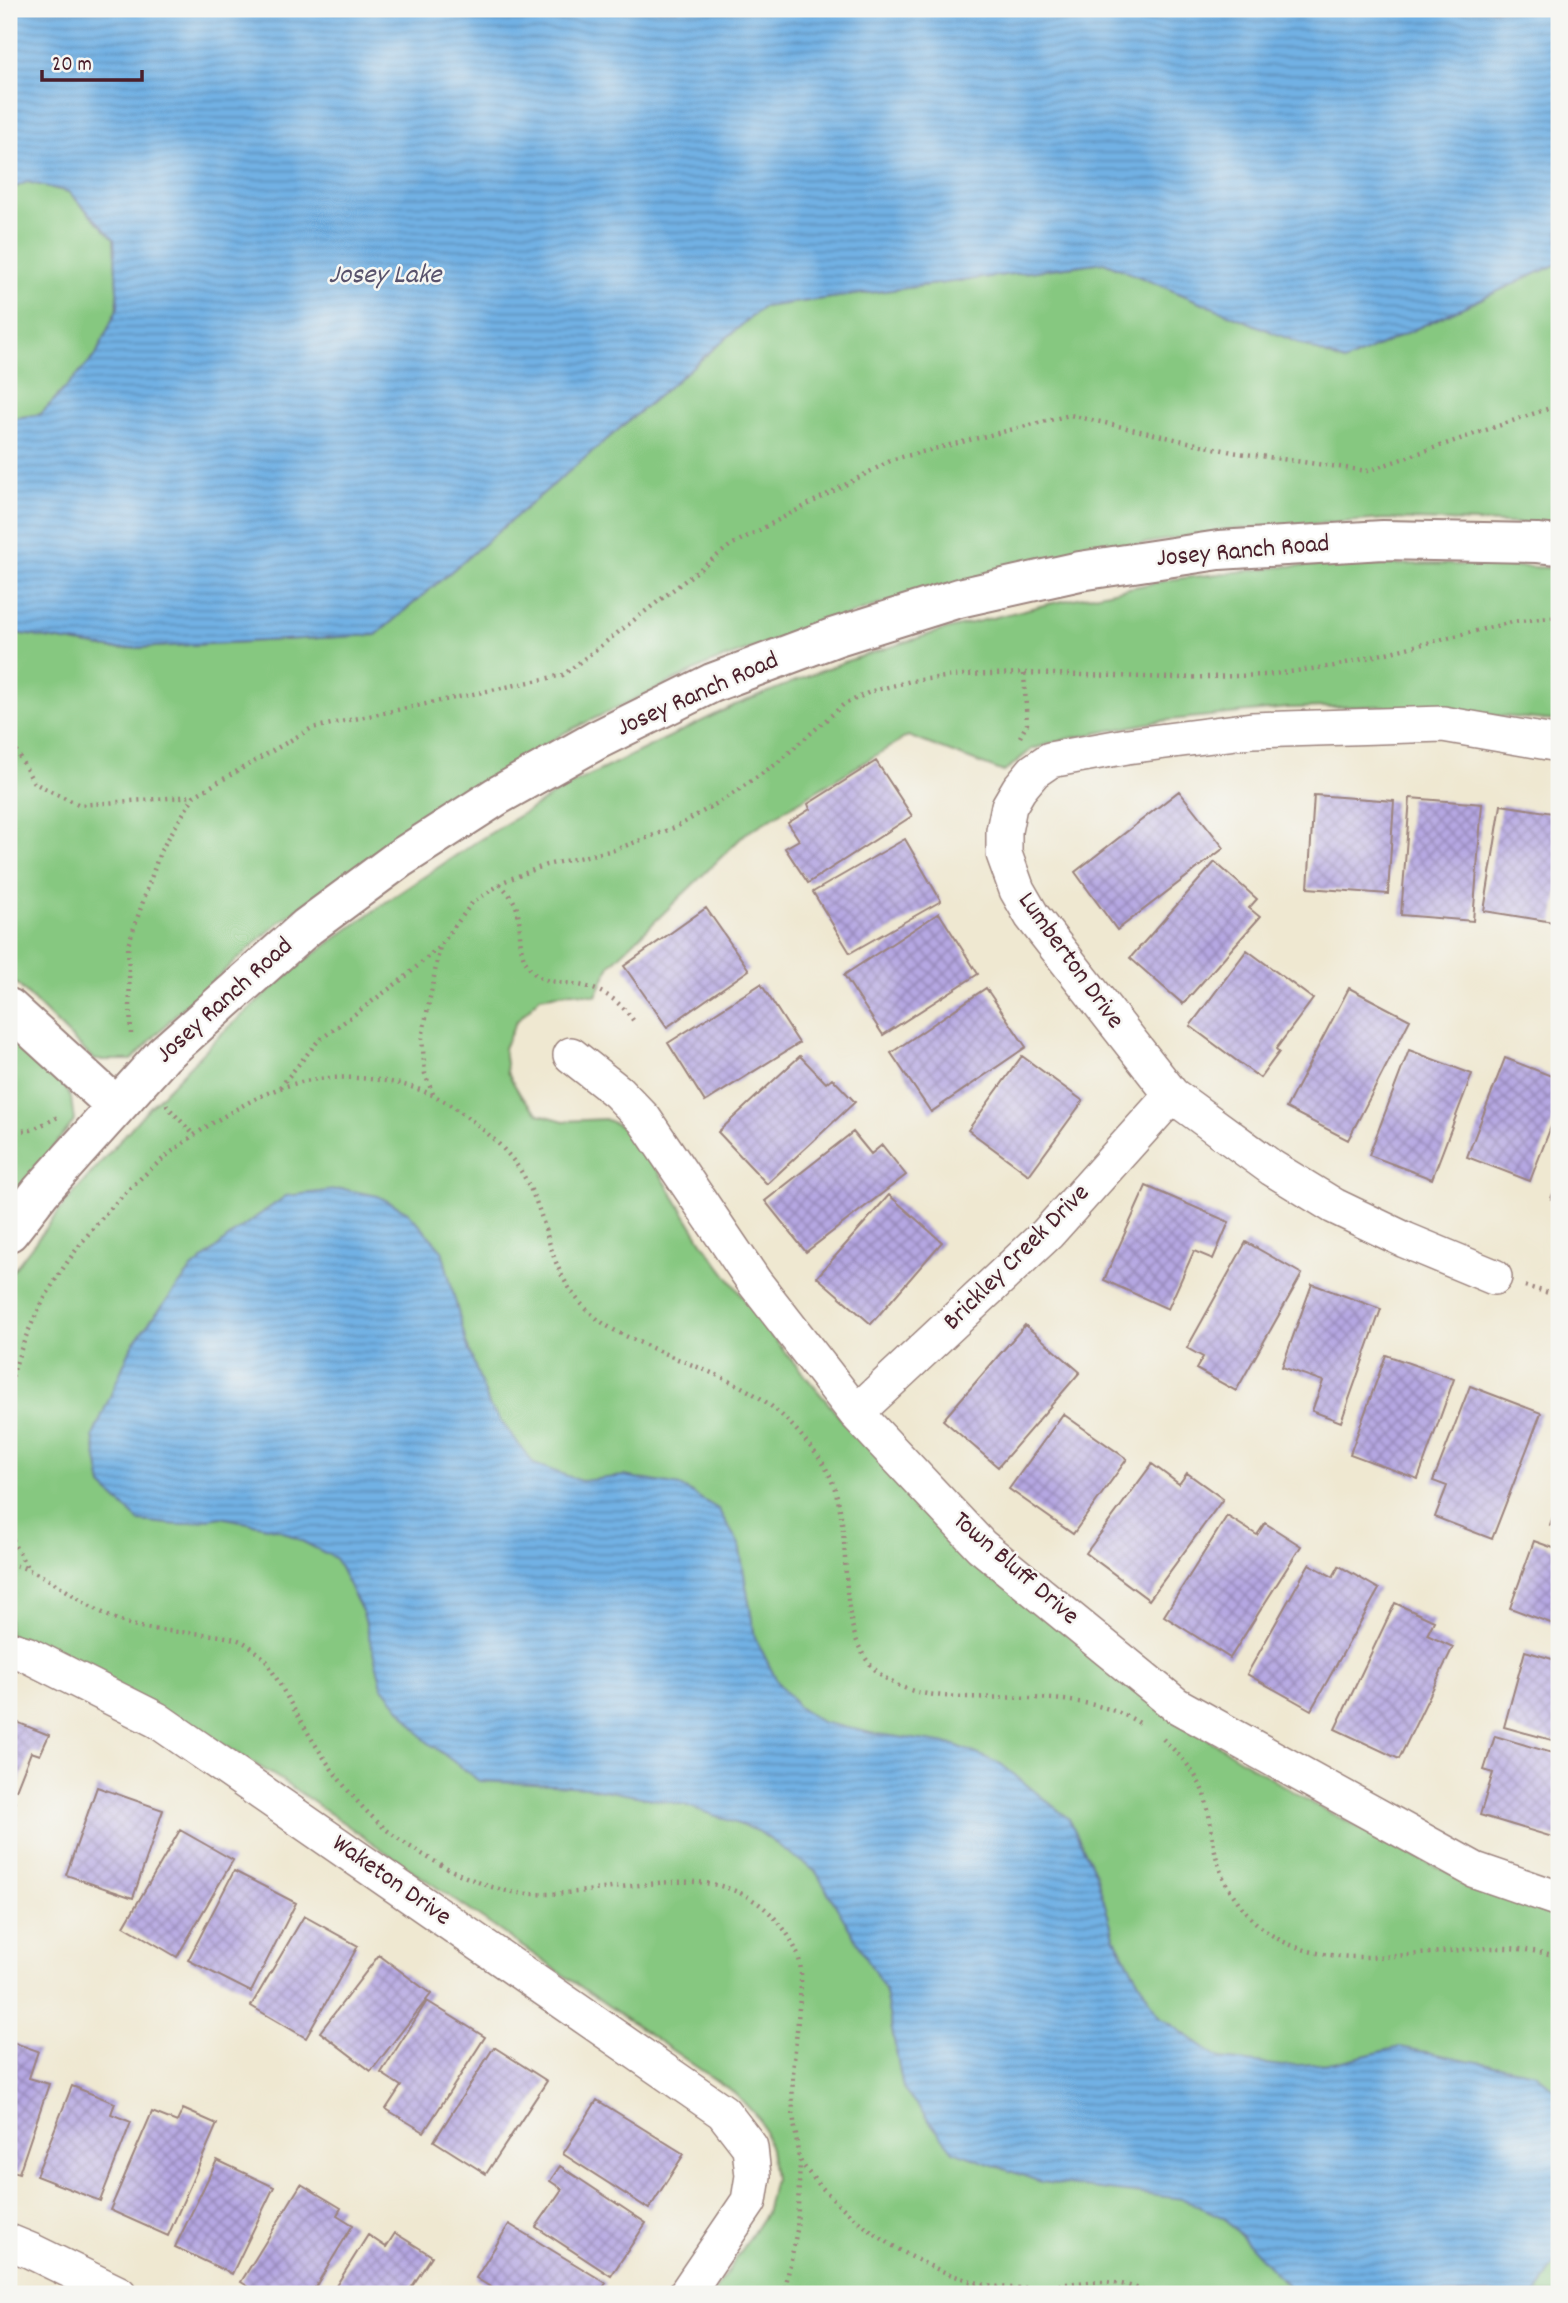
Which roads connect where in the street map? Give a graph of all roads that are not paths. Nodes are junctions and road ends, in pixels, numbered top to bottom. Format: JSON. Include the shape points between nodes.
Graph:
{"nodes":[{"id":1,"x":1559,"y":545,"type":"edge"},
{"id":2,"x":1559,"y":744,"type":"edge"},
{"id":3,"x":9,"y":1008,"type":"edge"},
{"id":4,"x":571,"y":1055,"type":"dead end"},
{"id":5,"x":1172,"y":1095,"type":"junction"},
{"id":6,"x":116,"y":1106,"type":"junction"},
{"id":7,"x":9,"y":1232,"type":"edge"},
{"id":8,"x":1494,"y":1278,"type":"dead end"},
{"id":9,"x":856,"y":1413,"type":"junction"},
{"id":10,"x":9,"y":1649,"type":"edge"},
{"id":11,"x":1559,"y":1899,"type":"edge"},
{"id":12,"x":9,"y":2242,"type":"edge"},
{"id":13,"x":119,"y":2294,"type":"edge"},
{"id":14,"x":686,"y":2294,"type":"edge"}],
"edges":[{"from":1,"to":6,"type":"street","name":"Josey Ranch Road","via":[[1383,540],[1219,550],[1080,571],[958,598],[712,683],[497,796],[399,859],[307,927],[163,1055]]},
{"from":2,"to":5,"type":"street","name":"Lumberton Drive","via":[[1443,724],[1252,730],[1050,760],[1034,771],[1009,806],[1004,831],[1004,854],[1017,890],[1032,916]]},
{"from":3,"to":6,"type":"street"},
{"from":4,"to":9,"type":"street","name":"Town Bluff Drive","via":[[644,1119],[755,1283]]},
{"from":5,"to":8,"type":"street","name":"Lumberton Drive","via":[[1272,1168],[1334,1206]]},
{"from":5,"to":9,"type":"street","name":"Brickley Creek Drive","via":[[1047,1234]]},
{"from":6,"to":7,"type":"street","name":"Josey Ranch Road"},
{"from":9,"to":11,"type":"street","name":"Town Bluff Drive","via":[[981,1546],[1177,1705],[1475,1870]]},
{"from":10,"to":14,"type":"street","name":"Waketon Drive","via":[[157,1720],[723,2112],[750,2147],[753,2176],[749,2201]]},
{"from":12,"to":13,"type":"street"}]}
